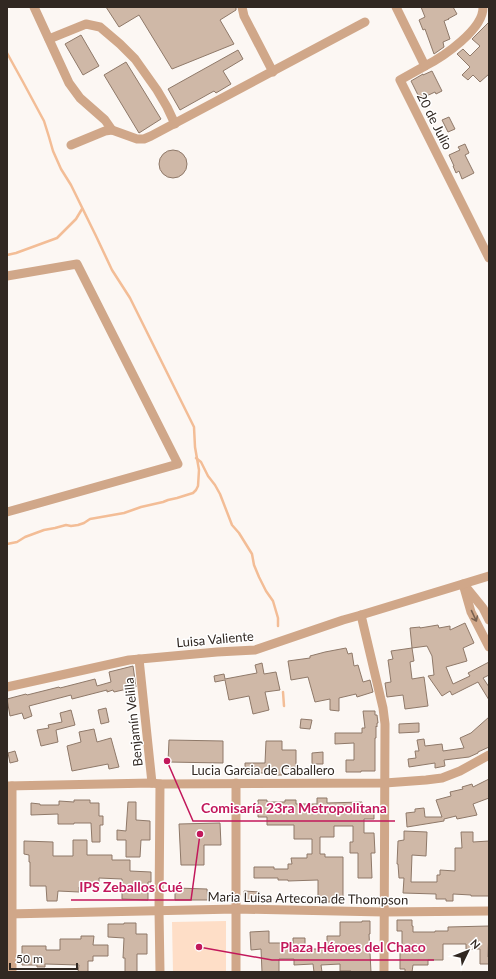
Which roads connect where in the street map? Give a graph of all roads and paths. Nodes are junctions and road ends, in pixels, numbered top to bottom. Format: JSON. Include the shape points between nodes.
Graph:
{"nodes":[{"id":1,"x":34,"y":7,"type":"edge"},
{"id":2,"x":242,"y":7,"type":"edge"},
{"id":3,"x":396,"y":7,"type":"edge"},
{"id":4,"x":485,"y":9,"type":"edge"},
{"id":5,"x":365,"y":22,"type":"dead end"},
{"id":6,"x":49,"y":39,"type":"junction"},
{"id":7,"x":425,"y":66,"type":"junction"},
{"id":8,"x":273,"y":72,"type":"junction"},
{"id":9,"x":175,"y":124,"type":"junction"},
{"id":10,"x":112,"y":130,"type":"junction"},
{"id":11,"x":70,"y":145,"type":"dead end"},
{"id":12,"x":485,"y":240,"type":"edge"},
{"id":13,"x":489,"y":258,"type":"edge"},
{"id":14,"x":7,"y":276,"type":"edge"},
{"id":15,"x":7,"y":512,"type":"edge"},
{"id":16,"x":489,"y":576,"type":"edge"},
{"id":17,"x":462,"y":584,"type":"junction"},
{"id":18,"x":361,"y":615,"type":"junction"},
{"id":19,"x":489,"y":620,"type":"edge"},
{"id":20,"x":489,"y":647,"type":"edge"},
{"id":21,"x":139,"y":659,"type":"junction"},
{"id":22,"x":7,"y":687,"type":"edge"},
{"id":23,"x":489,"y":755,"type":"edge"},
{"id":24,"x":236,"y":783,"type":"junction"},
{"id":25,"x":385,"y":783,"type":"junction"},
{"id":26,"x":156,"y":784,"type":"junction"},
{"id":27,"x":10,"y":786,"type":"edge"},
{"id":28,"x":236,"y":909,"type":"junction"},
{"id":29,"x":159,"y":910,"type":"junction"},
{"id":30,"x":489,"y":911,"type":"edge"},
{"id":31,"x":384,"y":912,"type":"junction"},
{"id":32,"x":10,"y":914,"type":"edge"},
{"id":33,"x":12,"y":972,"type":"edge"},
{"id":34,"x":160,"y":972,"type":"edge"},
{"id":35,"x":236,"y":972,"type":"edge"},
{"id":36,"x":384,"y":972,"type":"edge"}],
"edges":[{"from":1,"to":6,"type":"street"},
{"from":2,"to":8,"type":"street","via":[[244,16]]},
{"from":3,"to":7,"type":"street"},
{"from":4,"to":7,"type":"street","via":[[472,32],[436,61]]},
{"from":5,"to":8,"type":"street"},
{"from":6,"to":9,"type":"street","via":[[86,24],[100,28],[135,59],[164,101]]},
{"from":6,"to":10,"type":"street","via":[[69,83],[80,98],[105,120]]},
{"from":7,"to":12,"type":"street","name":"20 de Julio","via":[[400,80]]},
{"from":8,"to":9,"type":"street"},
{"from":9,"to":10,"type":"street","via":[[144,139]]},
{"from":10,"to":11,"type":"street"},
{"from":12,"to":13,"type":"street","name":"20 de Julio"},
{"from":14,"to":15,"type":"street","via":[[76,264],[178,464]]},
{"from":16,"to":17,"type":"street","name":"Luisa Valiente"},
{"from":17,"to":18,"type":"street","name":"Luisa Valiente"},
{"from":17,"to":19,"type":"street","via":[[483,608]]},
{"from":17,"to":20,"type":"street","one_way":true,"via":[[471,612]]},
{"from":18,"to":21,"type":"street","name":"Luisa Valiente","via":[[255,650]]},
{"from":18,"to":25,"type":"street","via":[[383,708]]},
{"from":21,"to":22,"type":"street","name":"Luisa Valiente"},
{"from":21,"to":26,"type":"street","name":"Benjamín Velilla"},
{"from":23,"to":25,"type":"street","name":"Lucia Garcia de Caballero","via":[[442,778]]},
{"from":24,"to":25,"type":"street","name":"Lucia Garcia de Caballero"},
{"from":24,"to":26,"type":"street","name":"Lucia Garcia de Caballero"},
{"from":24,"to":28,"type":"street"},
{"from":25,"to":31,"type":"street"},
{"from":26,"to":27,"type":"street","name":"Lucia Garcia de Caballero"},
{"from":26,"to":29,"type":"street","name":"Benjamín Velilla"},
{"from":27,"to":32,"type":"street"},
{"from":28,"to":29,"type":"street","name":"Maria Luisa Artecona de Thompson"},
{"from":28,"to":31,"type":"street","name":"Maria Luisa Artecona de Thompson"},
{"from":28,"to":35,"type":"street"},
{"from":29,"to":32,"type":"street","name":"Maria Luisa Artecona de Thompson"},
{"from":29,"to":34,"type":"street","name":"Benjamín Velilla"},
{"from":30,"to":31,"type":"street","name":"Maria Luisa Artecona de Thompson"},
{"from":31,"to":36,"type":"street"},
{"from":32,"to":33,"type":"street"}]}
